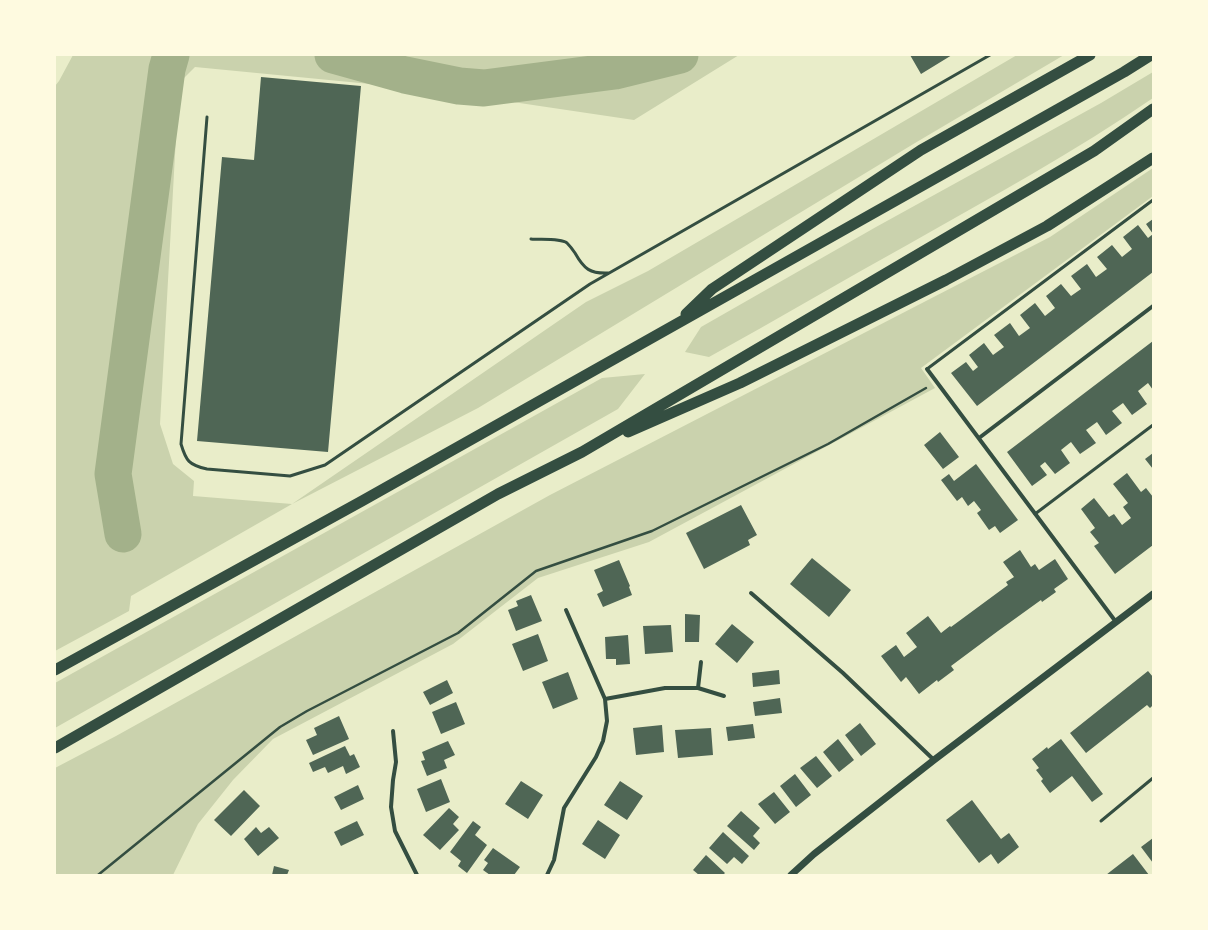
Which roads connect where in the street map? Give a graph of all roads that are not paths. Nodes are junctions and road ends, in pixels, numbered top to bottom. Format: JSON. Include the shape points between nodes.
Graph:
{"nodes":[{"id":1,"x":990,"y":55,"type":"edge"},
{"id":2,"x":1090,"y":55,"type":"edge"},
{"id":3,"x":1150,"y":55,"type":"edge"},
{"id":4,"x":1153,"y":109,"type":"edge"},
{"id":5,"x":207,"y":117,"type":"dead end"},
{"id":6,"x":1153,"y":158,"type":"edge"},
{"id":7,"x":1153,"y":200,"type":"edge"},
{"id":8,"x":531,"y":239,"type":"dead end"},
{"id":9,"x":611,"y":273,"type":"junction"},
{"id":10,"x":1153,"y":306,"type":"edge"},
{"id":11,"x":674,"y":325,"type":"junction"},
{"id":12,"x":927,"y":369,"type":"joint"},
{"id":13,"x":1153,"y":425,"type":"edge"},
{"id":14,"x":979,"y":438,"type":"junction"},
{"id":15,"x":582,"y":452,"type":"junction"},
{"id":16,"x":1035,"y":514,"type":"junction"},
{"id":17,"x":751,"y":593,"type":"dead end"},
{"id":18,"x":1153,"y":594,"type":"edge"},
{"id":19,"x":566,"y":610,"type":"dead end"},
{"id":20,"x":1116,"y":622,"type":"junction"},
{"id":21,"x":701,"y":662,"type":"dead end"},
{"id":22,"x":55,"y":670,"type":"edge"},
{"id":23,"x":698,"y":688,"type":"junction"},
{"id":24,"x":724,"y":696,"type":"dead end"},
{"id":25,"x":605,"y":699,"type":"junction"},
{"id":26,"x":393,"y":731,"type":"dead end"},
{"id":27,"x":55,"y":748,"type":"edge"},
{"id":28,"x":934,"y":760,"type":"junction"},
{"id":29,"x":1153,"y":778,"type":"edge"},
{"id":30,"x":1101,"y":821,"type":"dead end"},
{"id":31,"x":417,"y":875,"type":"edge"},
{"id":32,"x":547,"y":875,"type":"edge"},
{"id":33,"x":790,"y":875,"type":"edge"}],
"edges":[{"from":1,"to":9,"type":"lane"},
{"from":2,"to":11,"type":"highway","via":[[921,150],[712,288]]},
{"from":3,"to":11,"type":"highway"},
{"from":4,"to":15,"type":"highway","via":[[1094,151]]},
{"from":5,"to":9,"type":"lane","via":[[181,444],[185,457],[195,466],[290,476],[325,465],[590,284]]},
{"from":6,"to":15,"type":"highway","via":[[1047,226],[946,280],[740,383]]},
{"from":7,"to":12,"type":"lane"},
{"from":8,"to":9,"type":"lane","via":[[561,240],[567,243],[586,269]]},
{"from":10,"to":14,"type":"street"},
{"from":11,"to":22,"type":"highway"},
{"from":12,"to":14,"type":"street"},
{"from":13,"to":16,"type":"lane"},
{"from":14,"to":16,"type":"street"},
{"from":15,"to":27,"type":"highway","via":[[498,494]]},
{"from":16,"to":20,"type":"street"},
{"from":17,"to":28,"type":"street","via":[[843,673]]},
{"from":18,"to":20,"type":"street"},
{"from":19,"to":25,"type":"street"},
{"from":20,"to":28,"type":"street"},
{"from":21,"to":23,"type":"street"},
{"from":23,"to":24,"type":"street"},
{"from":23,"to":25,"type":"street","via":[[665,688]]},
{"from":25,"to":32,"type":"street","via":[[607,721],[603,741],[564,808],[554,860]]},
{"from":26,"to":31,"type":"street","via":[[396,762],[391,807],[395,830]]},
{"from":28,"to":33,"type":"street"},
{"from":29,"to":30,"type":"lane"}]}
